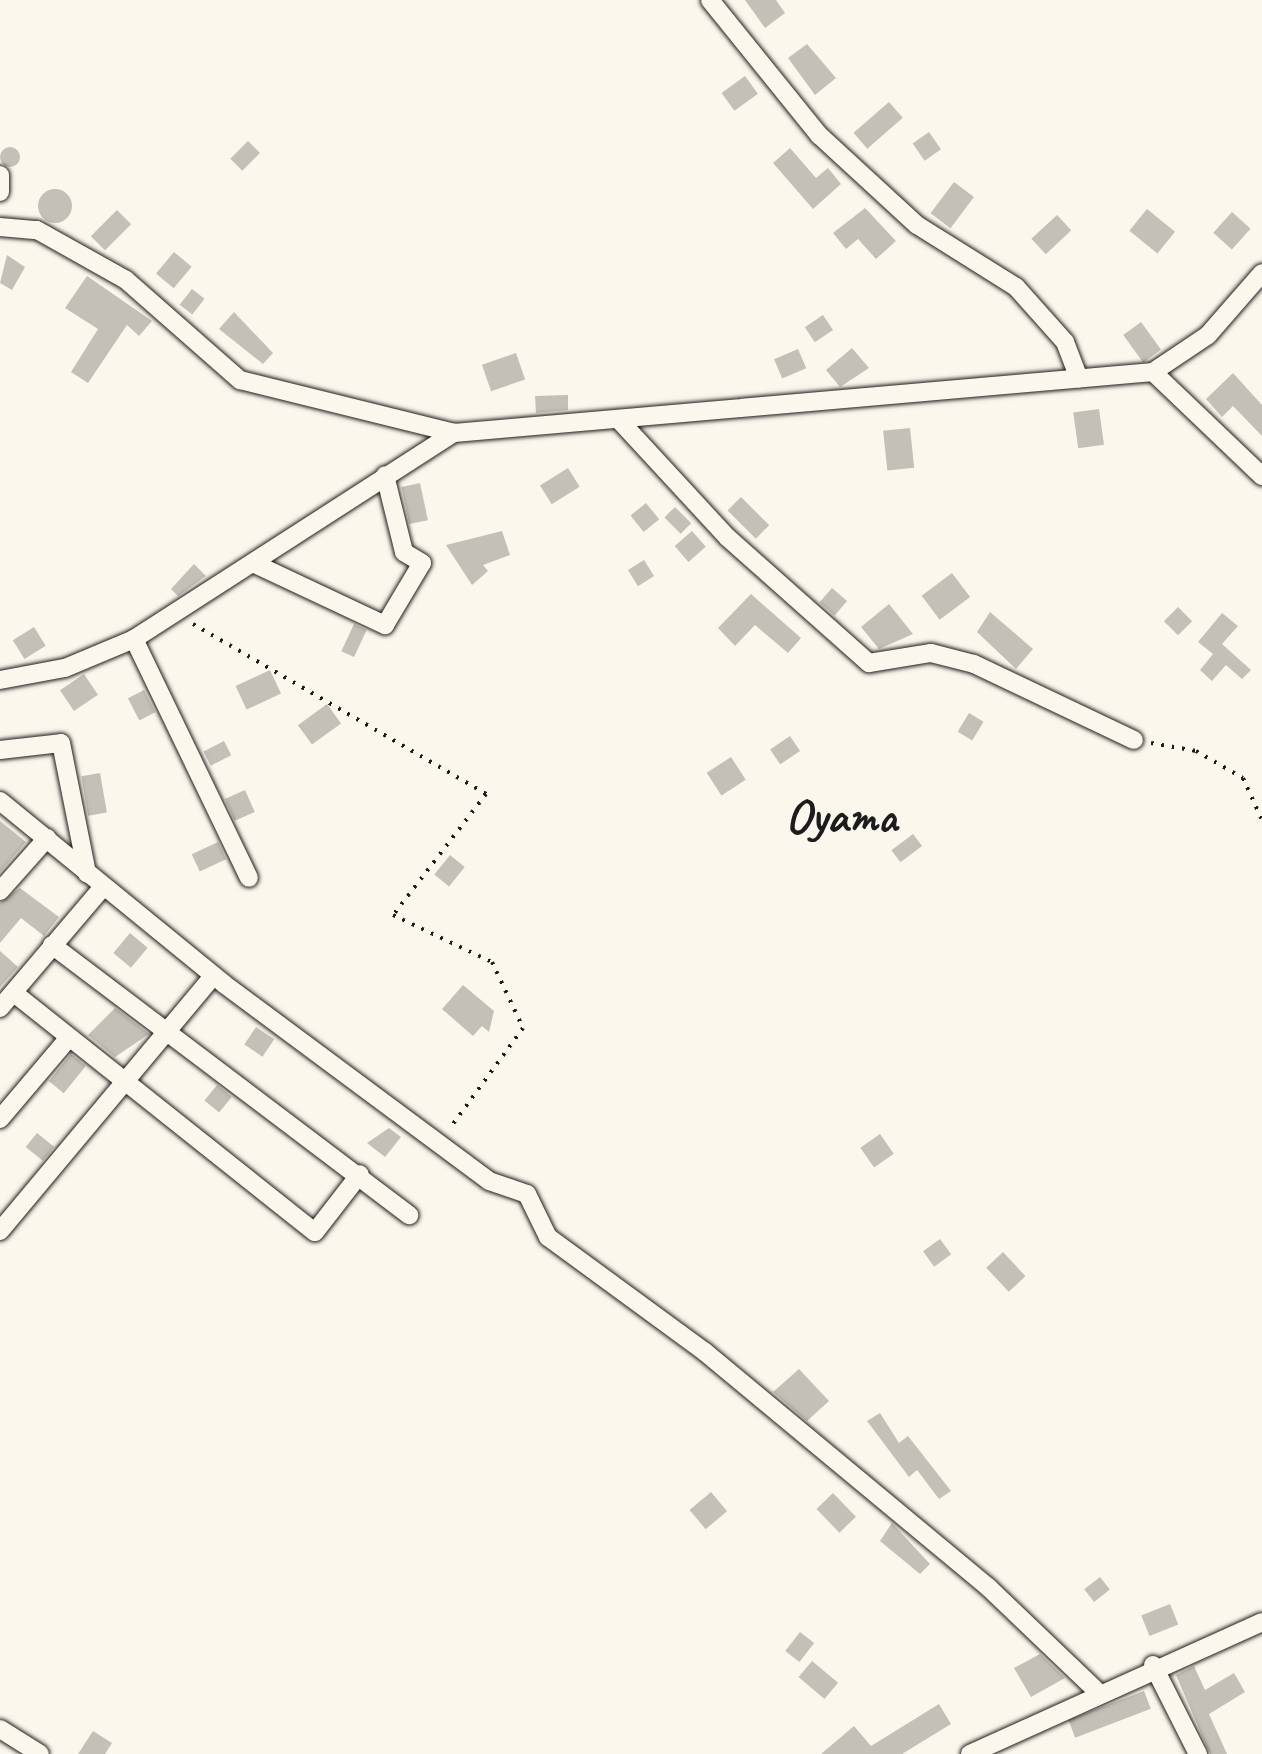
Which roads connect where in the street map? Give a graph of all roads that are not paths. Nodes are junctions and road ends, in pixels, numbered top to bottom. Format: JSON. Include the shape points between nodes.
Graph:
{"nodes":[{"id":1,"x":710,"y":0,"type":"edge"},
{"id":2,"x":0,"y":175,"type":"edge"},
{"id":3,"x":0,"y":192,"type":"edge"},
{"id":4,"x":0,"y":227,"type":"edge"},
{"id":5,"x":1262,"y":273,"type":"edge"},
{"id":6,"x":1152,"y":372,"type":"junction"},
{"id":7,"x":1079,"y":378,"type":"junction"},
{"id":8,"x":620,"y":420,"type":"junction"},
{"id":9,"x":454,"y":433,"type":"junction"},
{"id":10,"x":386,"y":475,"type":"junction"},
{"id":11,"x":1262,"y":476,"type":"edge"},
{"id":12,"x":253,"y":562,"type":"junction"},
{"id":13,"x":134,"y":640,"type":"junction"},
{"id":14,"x":0,"y":680,"type":"edge"},
{"id":15,"x":1134,"y":740,"type":"road end"},
{"id":16,"x":0,"y":750,"type":"edge"},
{"id":17,"x":0,"y":801,"type":"edge"},
{"id":18,"x":46,"y":838,"type":"junction"},
{"id":19,"x":87,"y":873,"type":"junction"},
{"id":20,"x":249,"y":878,"type":"dead end"},
{"id":21,"x":102,"y":886,"type":"junction"},
{"id":22,"x":0,"y":891,"type":"edge"},
{"id":23,"x":52,"y":945,"type":"junction"},
{"id":24,"x":213,"y":976,"type":"junction"},
{"id":25,"x":14,"y":993,"type":"junction"},
{"id":26,"x":0,"y":1008,"type":"edge"},
{"id":27,"x":163,"y":1036,"type":"junction"},
{"id":28,"x":68,"y":1040,"type":"junction"},
{"id":29,"x":122,"y":1083,"type":"junction"},
{"id":30,"x":0,"y":1119,"type":"edge"},
{"id":31,"x":360,"y":1174,"type":"junction"},
{"id":32,"x":409,"y":1214,"type":"dead end"},
{"id":33,"x":0,"y":1232,"type":"edge"},
{"id":34,"x":1262,"y":1622,"type":"edge"},
{"id":35,"x":1153,"y":1665,"type":"junction"},
{"id":36,"x":1098,"y":1692,"type":"junction"},
{"id":37,"x":0,"y":1729,"type":"edge"},
{"id":38,"x":40,"y":1754,"type":"edge"},
{"id":39,"x":970,"y":1754,"type":"edge"},
{"id":40,"x":1198,"y":1754,"type":"edge"}],
"edges":[{"from":1,"to":7,"type":"street","via":[[819,135],[917,224],[1016,287],[1065,342]]},
{"from":2,"to":3,"type":"street"},
{"from":4,"to":9,"type":"street","via":[[37,230],[126,280],[240,380]]},
{"from":5,"to":6,"type":"street","via":[[1208,335]]},
{"from":6,"to":7,"type":"street"},
{"from":6,"to":11,"type":"street"},
{"from":7,"to":8,"type":"street"},
{"from":8,"to":9,"type":"street"},
{"from":8,"to":15,"type":"street","via":[[727,537],[869,663],[931,653],[974,664]]},
{"from":9,"to":10,"type":"street"},
{"from":10,"to":12,"type":"street"},
{"from":10,"to":12,"type":"street","via":[[404,552],[422,562],[385,624]]},
{"from":12,"to":13,"type":"street"},
{"from":13,"to":14,"type":"street","via":[[66,668]]},
{"from":13,"to":20,"type":"street"},
{"from":16,"to":19,"type":"street","via":[[61,743]]},
{"from":17,"to":18,"type":"street"},
{"from":18,"to":19,"type":"street"},
{"from":18,"to":22,"type":"street"},
{"from":19,"to":21,"type":"street"},
{"from":21,"to":23,"type":"street"},
{"from":21,"to":24,"type":"street"},
{"from":23,"to":25,"type":"street"},
{"from":23,"to":27,"type":"street"},
{"from":24,"to":27,"type":"street"},
{"from":24,"to":36,"type":"street","via":[[488,1181],[527,1194],[548,1238],[705,1352]]},
{"from":25,"to":26,"type":"street"},
{"from":25,"to":28,"type":"street"},
{"from":27,"to":29,"type":"street"},
{"from":27,"to":31,"type":"street"},
{"from":28,"to":29,"type":"street"},
{"from":28,"to":30,"type":"street"},
{"from":29,"to":31,"type":"street","via":[[316,1232]]},
{"from":29,"to":33,"type":"street"},
{"from":31,"to":32,"type":"street"},
{"from":34,"to":35,"type":"street"},
{"from":35,"to":36,"type":"street"},
{"from":35,"to":40,"type":"street"},
{"from":36,"to":39,"type":"street"},
{"from":37,"to":38,"type":"street"}]}
